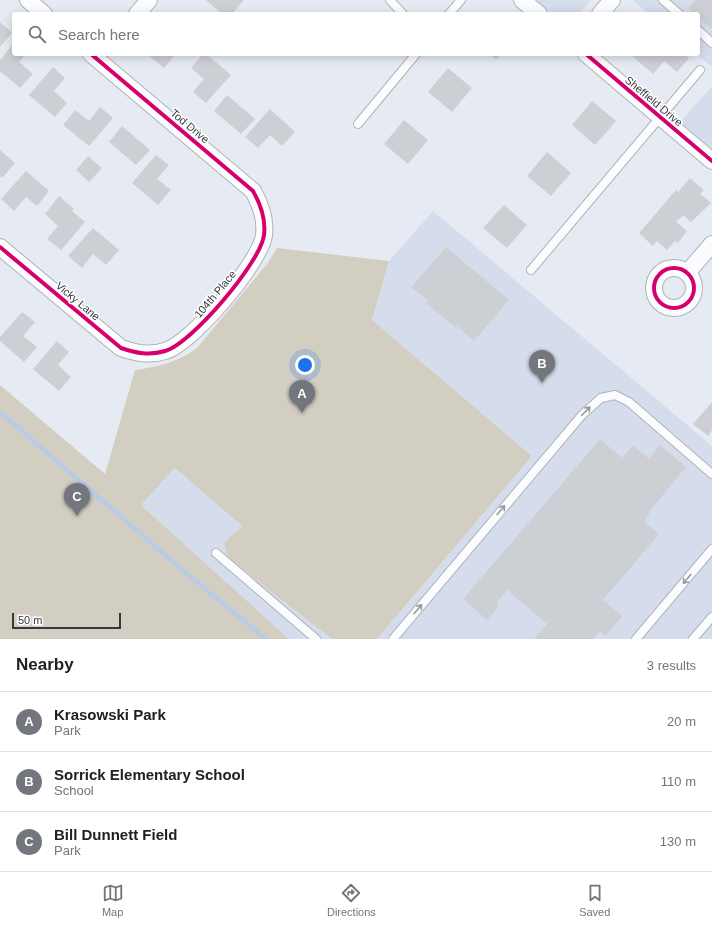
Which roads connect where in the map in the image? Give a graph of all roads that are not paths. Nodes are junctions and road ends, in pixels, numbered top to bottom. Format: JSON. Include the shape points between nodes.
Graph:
{"nodes":[{"id":1,"x":28,"y":0,"type":"edge"},
{"id":2,"x":149,"y":0,"type":"edge"},
{"id":3,"x":390,"y":0,"type":"edge"},
{"id":4,"x":461,"y":0,"type":"edge"},
{"id":5,"x":522,"y":0,"type":"edge"},
{"id":6,"x":612,"y":0,"type":"edge"},
{"id":7,"x":663,"y":0,"type":"edge"},
{"id":8,"x":42,"y":12,"type":"edge"},
{"id":9,"x":139,"y":12,"type":"edge"},
{"id":10,"x":401,"y":12,"type":"edge"},
{"id":11,"x":451,"y":12,"type":"edge"},
{"id":12,"x":537,"y":12,"type":"edge"},
{"id":13,"x":602,"y":12,"type":"edge"},
{"id":14,"x":677,"y":12,"type":"edge"},
{"id":15,"x":700,"y":32,"type":"edge"},
{"id":16,"x":712,"y":43,"type":"edge"},
{"id":17,"x":98,"y":56,"type":"edge"},
{"id":18,"x":414,"y":56,"type":"edge"},
{"id":19,"x":588,"y":56,"type":"edge"},
{"id":20,"x":700,"y":70,"type":"dead end"},
{"id":21,"x":659,"y":118,"type":"junction"},
{"id":22,"x":358,"y":124,"type":"dead end"},
{"id":23,"x":712,"y":161,"type":"edge"},
{"id":24,"x":264,"y":220,"type":"joint"},
{"id":25,"x":712,"y":244,"type":"edge"},
{"id":26,"x":0,"y":247,"type":"edge"},
{"id":27,"x":531,"y":270,"type":"dead end"},
{"id":28,"x":687,"y":273,"type":"dead end"},
{"id":29,"x":151,"y":354,"type":"joint"},
{"id":30,"x":712,"y":474,"type":"edge"},
{"id":31,"x":712,"y":549,"type":"edge"},
{"id":32,"x":216,"y":554,"type":"dead end"},
{"id":33,"x":712,"y":617,"type":"edge"},
{"id":34,"x":316,"y":639,"type":"edge"},
{"id":35,"x":393,"y":639,"type":"edge"},
{"id":36,"x":636,"y":639,"type":"edge"},
{"id":37,"x":694,"y":639,"type":"edge"}],
"edges":[{"from":1,"to":8,"type":"street"},
{"from":2,"to":9,"type":"street"},
{"from":3,"to":10,"type":"lane"},
{"from":4,"to":11,"type":"lane"},
{"from":5,"to":12,"type":"street"},
{"from":6,"to":13,"type":"street"},
{"from":7,"to":14,"type":"lane"},
{"from":15,"to":16,"type":"lane"},
{"from":17,"to":24,"type":"street","name":"Tod Drive","via":[[253,192],[261,204]]},
{"from":18,"to":22,"type":"lane"},
{"from":19,"to":21,"type":"street","name":"Sheffield Drive"},
{"from":20,"to":21,"type":"lane"},
{"from":21,"to":23,"type":"street","name":"Sheffield Drive"},
{"from":21,"to":27,"type":"lane"},
{"from":24,"to":29,"type":"street","name":"104th Place","via":[[260,250],[249,268],[192,335],[180,345]]},
{"from":25,"to":28,"type":"street"},
{"from":26,"to":29,"type":"street","name":"Vicky Lane","via":[[115,344],[136,353]]},
{"from":35,"to":30,"type":"lane","one_way":true,"via":[[582,415],[601,398],[615,395],[636,408]]},
{"from":31,"to":36,"type":"lane","one_way":true},
{"from":32,"to":34,"type":"lane"},
{"from":33,"to":37,"type":"lane"}]}
